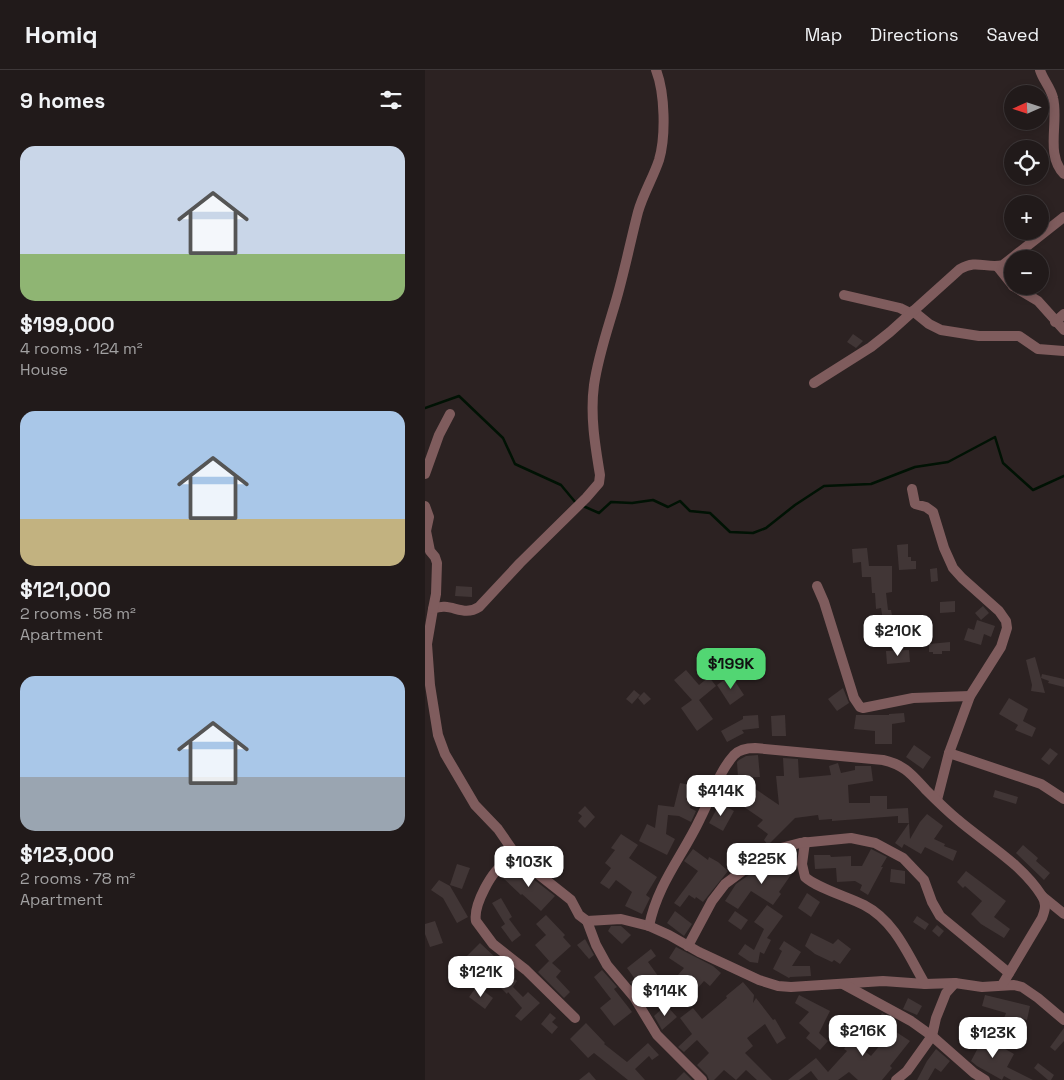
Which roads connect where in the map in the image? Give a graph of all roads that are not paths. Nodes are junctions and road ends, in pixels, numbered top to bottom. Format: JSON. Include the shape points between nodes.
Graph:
{"nodes":[{"id":1,"x":655,"y":70,"type":"edge"},
{"id":2,"x":1040,"y":70,"type":"edge"},
{"id":3,"x":1064,"y":174,"type":"edge"},
{"id":4,"x":1064,"y":217,"type":"edge"},
{"id":5,"x":997,"y":266,"type":"junction"},
{"id":6,"x":1004,"y":275,"type":"edge"},
{"id":7,"x":844,"y":295,"type":"dead end"},
{"id":8,"x":1028,"y":295,"type":"edge"},
{"id":9,"x":912,"y":312,"type":"junction"},
{"id":10,"x":1064,"y":314,"type":"edge"},
{"id":11,"x":1055,"y":322,"type":"junction"},
{"id":12,"x":1064,"y":330,"type":"edge"},
{"id":13,"x":1064,"y":352,"type":"edge"},
{"id":14,"x":814,"y":383,"type":"dead end"},
{"id":15,"x":450,"y":414,"type":"dead end"},
{"id":16,"x":425,"y":474,"type":"edge"},
{"id":17,"x":911,"y":489,"type":"dead end"},
{"id":18,"x":425,"y":506,"type":"edge"},
{"id":19,"x":817,"y":586,"type":"dead end"},
{"id":20,"x":433,"y":609,"type":"junction"},
{"id":21,"x":969,"y":696,"type":"junction"},
{"id":22,"x":949,"y":753,"type":"junction"},
{"id":23,"x":1064,"y":799,"type":"edge"},
{"id":24,"x":937,"y":800,"type":"junction"},
{"id":25,"x":805,"y":842,"type":"junction"},
{"id":26,"x":521,"y":861,"type":"junction"},
{"id":27,"x":1042,"y":896,"type":"junction"},
{"id":28,"x":1064,"y":914,"type":"edge"},
{"id":29,"x":587,"y":921,"type":"junction"},
{"id":30,"x":649,"y":926,"type":"junction"},
{"id":31,"x":688,"y":946,"type":"junction"},
{"id":32,"x":1009,"y":973,"type":"junction"},
{"id":33,"x":955,"y":983,"type":"junction"},
{"id":34,"x":843,"y":984,"type":"junction"},
{"id":35,"x":925,"y":984,"type":"junction"},
{"id":36,"x":1002,"y":985,"type":"junction"},
{"id":37,"x":575,"y":1018,"type":"dead end"},
{"id":38,"x":1064,"y":1020,"type":"edge"},
{"id":39,"x":932,"y":1036,"type":"junction"},
{"id":40,"x":702,"y":1080,"type":"edge"},
{"id":41,"x":896,"y":1080,"type":"edge"},
{"id":42,"x":985,"y":1080,"type":"edge"}],
"edges":[{"from":1,"to":20,"type":"street","via":[[663,111],[660,157],[639,211],[594,385],[593,423],[599,483],[479,608],[471,612],[448,606]]},
{"from":2,"to":3,"type":"street","via":[[1053,97],[1054,154]]},
{"from":4,"to":5,"type":"street","via":[[1011,260]]},
{"from":5,"to":6,"type":"street"},
{"from":5,"to":9,"type":"street","via":[[976,263],[965,266]]},
{"from":7,"to":9,"type":"street"},
{"from":8,"to":11,"type":"street","via":[[1038,301]]},
{"from":9,"to":13,"type":"street","via":[[941,330],[979,336],[1019,336],[1038,348]]},
{"from":9,"to":14,"type":"street","via":[[871,347]]},
{"from":10,"to":11,"type":"street"},
{"from":11,"to":12,"type":"street"},
{"from":15,"to":16,"type":"street"},
{"from":17,"to":21,"type":"street","via":[[915,504],[933,512],[953,568],[1006,621],[1001,647]]},
{"from":18,"to":20,"type":"street","via":[[429,517],[426,530],[430,551],[437,563]]},
{"from":19,"to":21,"type":"street","via":[[854,698],[860,707],[913,698]]},
{"from":20,"to":26,"type":"street","via":[[427,657],[443,750],[469,797]]},
{"from":21,"to":22,"type":"street"},
{"from":22,"to":23,"type":"street","via":[[1041,784]]},
{"from":22,"to":24,"type":"street"},
{"from":24,"to":27,"type":"street","via":[[958,821],[1006,857]]},
{"from":24,"to":30,"type":"street","via":[[914,775],[893,762],[744,748],[735,754],[721,773],[700,820],[657,896]]},
{"from":25,"to":31,"type":"street","via":[[781,848],[734,876],[712,901]]},
{"from":25,"to":32,"type":"street","via":[[861,839],[897,854],[924,880],[940,916]]},
{"from":25,"to":35,"type":"street","via":[[802,864],[805,877],[883,918]]},
{"from":26,"to":29,"type":"street","via":[[571,900],[579,915]]},
{"from":26,"to":37,"type":"street","via":[[507,862],[496,872],[478,904],[476,921],[493,944],[526,970]]},
{"from":27,"to":28,"type":"street"},
{"from":27,"to":32,"type":"street","via":[[1045,906],[1043,918]]},
{"from":29,"to":30,"type":"street","via":[[621,919]]},
{"from":29,"to":40,"type":"street","via":[[593,941],[607,965],[634,997],[657,1035]]},
{"from":30,"to":31,"type":"street"},
{"from":31,"to":34,"type":"street","via":[[772,984],[791,987]]},
{"from":32,"to":36,"type":"street"},
{"from":33,"to":35,"type":"street"},
{"from":33,"to":36,"type":"street","via":[[982,987]]},
{"from":33,"to":39,"type":"street","via":[[946,993]]},
{"from":34,"to":35,"type":"street","via":[[883,981]]},
{"from":34,"to":39,"type":"street","via":[[896,1012]]},
{"from":36,"to":38,"type":"street","via":[[1022,987]]},
{"from":39,"to":41,"type":"street","via":[[907,1071]]},
{"from":39,"to":42,"type":"street"}]}
